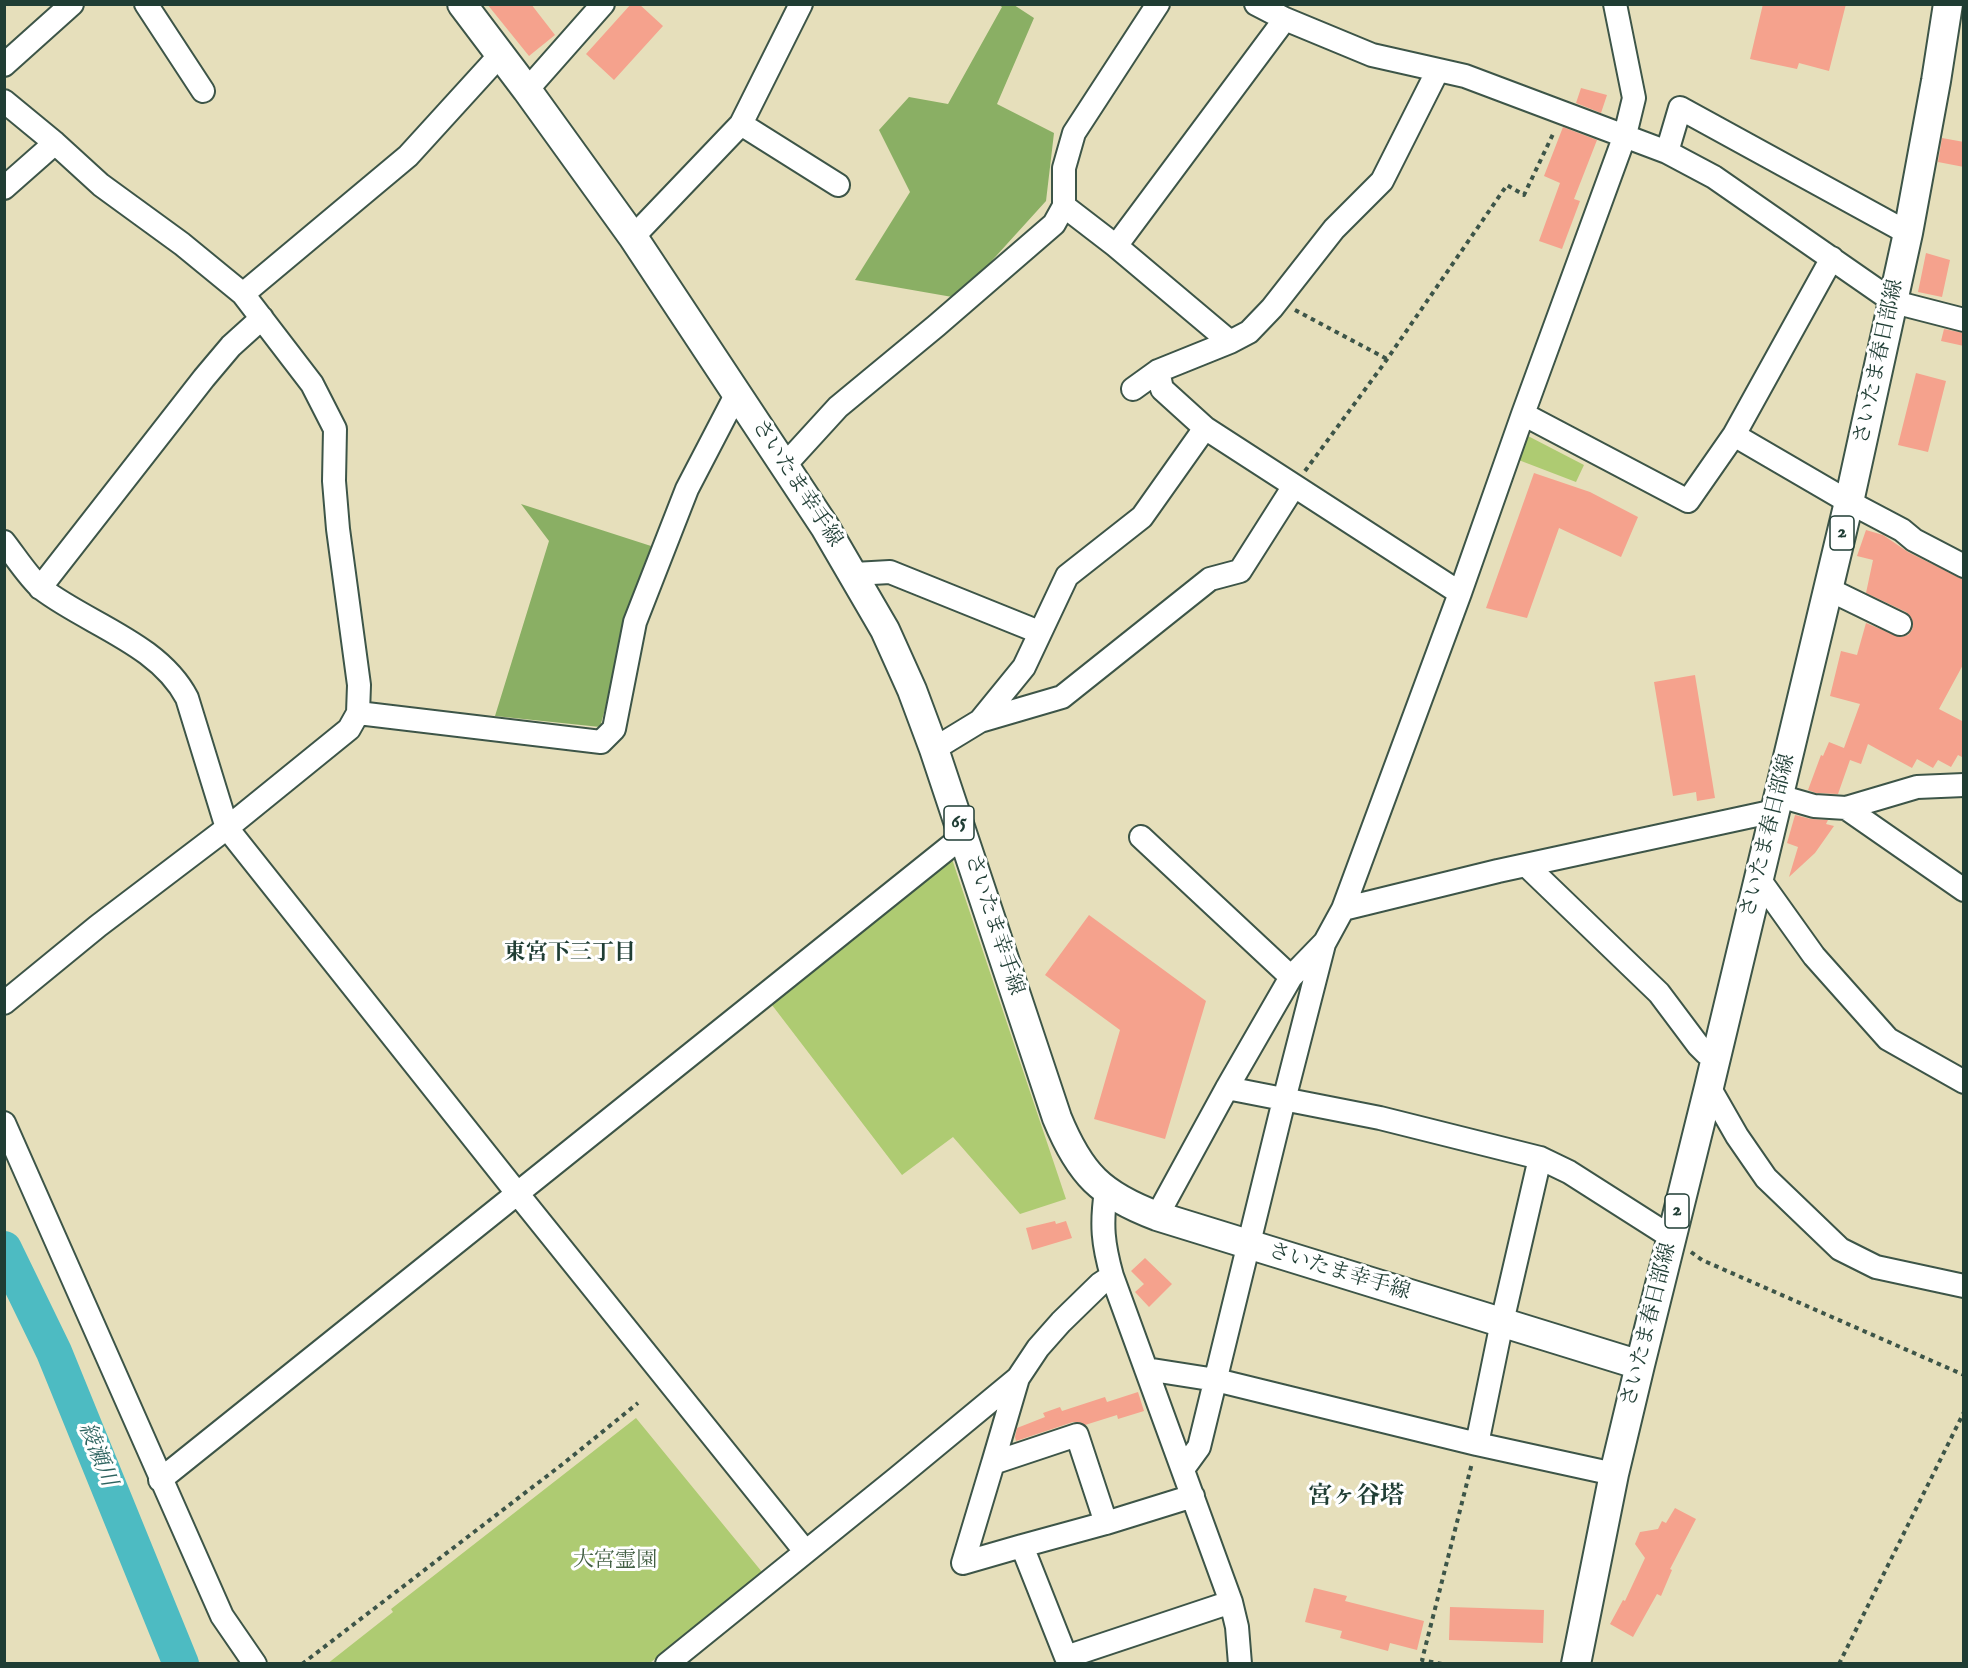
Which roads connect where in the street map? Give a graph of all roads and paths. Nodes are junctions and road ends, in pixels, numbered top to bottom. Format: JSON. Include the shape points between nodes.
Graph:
{"nodes":[{"id":1,"x":72,"y":4,"type":"edge"},
{"id":2,"x":146,"y":4,"type":"edge"},
{"id":3,"x":462,"y":4,"type":"edge"},
{"id":4,"x":603,"y":4,"type":"edge"},
{"id":5,"x":801,"y":4,"type":"edge"},
{"id":6,"x":1158,"y":4,"type":"edge"},
{"id":7,"x":1256,"y":4,"type":"edge"},
{"id":8,"x":1615,"y":4,"type":"edge"},
{"id":9,"x":1948,"y":4,"type":"edge"},
{"id":10,"x":1285,"y":19,"type":"junction"},
{"id":11,"x":500,"y":55,"type":"junction"},
{"id":12,"x":4,"y":65,"type":"edge"},
{"id":13,"x":1438,"y":70,"type":"junction"},
{"id":14,"x":527,"y":90,"type":"junction"},
{"id":15,"x":203,"y":91,"type":"dead end"},
{"id":16,"x":4,"y":101,"type":"edge"},
{"id":17,"x":1563,"y":112,"type":"junction"},
{"id":18,"x":741,"y":124,"type":"junction"},
{"id":19,"x":1625,"y":135,"type":"junction"},
{"id":20,"x":55,"y":143,"type":"junction"},
{"id":21,"x":1667,"y":152,"type":"junction"},
{"id":22,"x":838,"y":185,"type":"dead end"},
{"id":23,"x":4,"y":188,"type":"edge"},
{"id":24,"x":1064,"y":206,"type":"junction"},
{"id":25,"x":1908,"y":233,"type":"junction"},
{"id":26,"x":633,"y":237,"type":"junction"},
{"id":27,"x":1116,"y":246,"type":"junction"},
{"id":28,"x":1833,"y":258,"type":"junction"},
{"id":29,"x":243,"y":294,"type":"junction"},
{"id":30,"x":1278,"y":301,"type":"junction"},
{"id":31,"x":1894,"y":303,"type":"junction"},
{"id":32,"x":262,"y":318,"type":"junction"},
{"id":33,"x":1964,"y":320,"type":"edge"},
{"id":34,"x":1230,"y":342,"type":"junction"},
{"id":35,"x":1387,"y":359,"type":"junction"},
{"id":36,"x":1158,"y":371,"type":"junction"},
{"id":37,"x":1133,"y":389,"type":"dead end"},
{"id":38,"x":736,"y":393,"type":"junction"},
{"id":39,"x":1522,"y":414,"type":"junction"},
{"id":40,"x":1205,"y":429,"type":"junction"},
{"id":41,"x":1734,"y":435,"type":"junction"},
{"id":42,"x":785,"y":465,"type":"junction"},
{"id":43,"x":1294,"y":486,"type":"junction"},
{"id":44,"x":1850,"y":502,"type":"junction"},
{"id":45,"x":4,"y":542,"type":"edge"},
{"id":46,"x":1964,"y":566,"type":"edge"},
{"id":47,"x":854,"y":574,"type":"junction"},
{"id":48,"x":40,"y":588,"type":"junction"},
{"id":49,"x":1828,"y":589,"type":"junction"},
{"id":50,"x":1460,"y":592,"type":"junction"},
{"id":51,"x":1900,"y":624,"type":"dead end"},
{"id":52,"x":1039,"y":633,"type":"junction"},
{"id":53,"x":358,"y":713,"type":"junction"},
{"id":54,"x":980,"y":721,"type":"junction"},
{"id":55,"x":934,"y":749,"type":"junction"},
{"id":56,"x":1964,"y":785,"type":"edge"},
{"id":57,"x":1777,"y":803,"type":"junction"},
{"id":58,"x":1846,"y":808,"type":"junction"},
{"id":59,"x":227,"y":828,"type":"junction"},
{"id":60,"x":963,"y":836,"type":"junction"},
{"id":61,"x":1141,"y":837,"type":"dead end"},
{"id":62,"x":1526,"y":865,"type":"junction"},
{"id":63,"x":1757,"y":886,"type":"junction"},
{"id":64,"x":1964,"y":890,"type":"edge"},
{"id":65,"x":1343,"y":909,"type":"junction"},
{"id":66,"x":1325,"y":942,"type":"junction"},
{"id":67,"x":1292,"y":977,"type":"junction"},
{"id":68,"x":4,"y":1004,"type":"edge"},
{"id":69,"x":1716,"y":1058,"type":"junction"},
{"id":70,"x":1964,"y":1082,"type":"edge"},
{"id":71,"x":1709,"y":1087,"type":"junction"},
{"id":72,"x":1227,"y":1088,"type":"junction"},
{"id":73,"x":1284,"y":1100,"type":"junction"},
{"id":74,"x":4,"y":1123,"type":"edge"},
{"id":75,"x":1540,"y":1158,"type":"junction"},
{"id":76,"x":1106,"y":1191,"type":"junction"},
{"id":77,"x":517,"y":1193,"type":"junction"},
{"id":78,"x":1157,"y":1216,"type":"junction"},
{"id":79,"x":1671,"y":1237,"type":"junction"},
{"id":80,"x":1249,"y":1245,"type":"junction"},
{"id":81,"x":1112,"y":1276,"type":"junction"},
{"id":82,"x":1964,"y":1286,"type":"edge"},
{"id":83,"x":1502,"y":1322,"type":"junction"},
{"id":84,"x":1640,"y":1365,"type":"junction"},
{"id":85,"x":1146,"y":1369,"type":"junction"},
{"id":86,"x":1964,"y":1375,"type":"edge"},
{"id":87,"x":1018,"y":1378,"type":"junction"},
{"id":88,"x":1216,"y":1380,"type":"junction"},
{"id":89,"x":638,"y":1403,"type":"dead end"},
{"id":90,"x":1964,"y":1412,"type":"edge"},
{"id":91,"x":1477,"y":1444,"type":"junction"},
{"id":92,"x":993,"y":1463,"type":"junction"},
{"id":93,"x":1183,"y":1469,"type":"junction"},
{"id":94,"x":1614,"y":1474,"type":"junction"},
{"id":95,"x":160,"y":1480,"type":"junction"},
{"id":96,"x":1193,"y":1496,"type":"junction"},
{"id":97,"x":1106,"y":1523,"type":"junction"},
{"id":98,"x":1022,"y":1546,"type":"junction"},
{"id":99,"x":805,"y":1551,"type":"junction"},
{"id":100,"x":1231,"y":1602,"type":"junction"},
{"id":101,"x":255,"y":1664,"type":"edge"},
{"id":102,"x":302,"y":1664,"type":"edge"},
{"id":103,"x":667,"y":1664,"type":"edge"},
{"id":104,"x":1240,"y":1664,"type":"edge"},
{"id":105,"x":1442,"y":1664,"type":"edge"},
{"id":106,"x":1576,"y":1664,"type":"edge"},
{"id":107,"x":1839,"y":1664,"type":"edge"}],
"edges":[{"from":1,"to":12,"type":"street"},
{"from":2,"to":15,"type":"street"},
{"from":3,"to":11,"type":"main road","name":"さいたま幸手線","number":"65"},
{"from":4,"to":14,"type":"street"},
{"from":5,"to":18,"type":"street"},
{"from":6,"to":24,"type":"street","via":[[1074,133],[1064,168]]},
{"from":7,"to":10,"type":"street"},
{"from":8,"to":19,"type":"street","via":[[1634,98]]},
{"from":9,"to":25,"type":"main road","name":"さいたま春日部線","number":"2"},
{"from":10,"to":13,"type":"street","via":[[1372,55]]},
{"from":10,"to":27,"type":"street"},
{"from":11,"to":14,"type":"main road","name":"さいたま幸手線","number":"65"},
{"from":11,"to":29,"type":"street","via":[[408,156]]},
{"from":13,"to":17,"type":"street"},
{"from":13,"to":30,"type":"street","via":[[1382,182],[1334,229]]},
{"from":14,"to":26,"type":"main road","name":"さいたま幸手線","number":"65"},
{"from":16,"to":20,"type":"street"},
{"from":17,"to":19,"type":"street"},
{"from":17,"to":35,"type":"path","via":[[1524,195],[1507,185]]},
{"from":18,"to":22,"type":"street"},
{"from":18,"to":26,"type":"street"},
{"from":19,"to":21,"type":"street"},
{"from":19,"to":39,"type":"street"},
{"from":20,"to":23,"type":"street"},
{"from":20,"to":29,"type":"street","via":[[101,185]]},
{"from":21,"to":25,"type":"street","via":[[1680,108]]},
{"from":21,"to":28,"type":"street","via":[[1714,177]]},
{"from":24,"to":27,"type":"street"},
{"from":24,"to":42,"type":"street","via":[[1054,224],[837,406]]},
{"from":25,"to":31,"type":"main road","name":"さいたま春日部線","number":"2"},
{"from":26,"to":38,"type":"main road","name":"さいたま幸手線","number":"65"},
{"from":27,"to":34,"type":"street"},
{"from":28,"to":31,"type":"street"},
{"from":28,"to":41,"type":"street"},
{"from":29,"to":32,"type":"street"},
{"from":30,"to":34,"type":"street","via":[[1249,332]]},
{"from":30,"to":35,"type":"path"},
{"from":31,"to":33,"type":"street"},
{"from":31,"to":44,"type":"main road","name":"さいたま春日部線","number":"2"},
{"from":32,"to":48,"type":"street","via":[[204,378]]},
{"from":32,"to":53,"type":"street","via":[[312,384],[335,429],[335,500],[359,685]]},
{"from":34,"to":36,"type":"street"},
{"from":35,"to":43,"type":"path"},
{"from":36,"to":37,"type":"street"},
{"from":36,"to":40,"type":"street","via":[[1162,389]]},
{"from":38,"to":42,"type":"main road","name":"さいたま幸手線","number":"65"},
{"from":38,"to":53,"type":"street","via":[[687,489],[635,622],[614,729],[602,742]]},
{"from":39,"to":41,"type":"street","via":[[1688,501]]},
{"from":39,"to":50,"type":"street"},
{"from":40,"to":43,"type":"street"},
{"from":40,"to":52,"type":"street","via":[[1142,517],[1067,576]]},
{"from":41,"to":44,"type":"street"},
{"from":42,"to":47,"type":"main road","name":"さいたま幸手線","number":"65"},
{"from":43,"to":50,"type":"street"},
{"from":43,"to":54,"type":"street","via":[[1240,571],[1210,579],[1062,697]]},
{"from":44,"to":46,"type":"street"},
{"from":44,"to":49,"type":"main road","name":"さいたま春日部線","number":"2"},
{"from":45,"to":48,"type":"street"},
{"from":47,"to":52,"type":"street","via":[[890,572]]},
{"from":47,"to":55,"type":"main road","name":"さいたま幸手線","number":"65","via":[[885,630]]},
{"from":48,"to":59,"type":"street","via":[[158,661],[179,682]]},
{"from":49,"to":51,"type":"street"},
{"from":49,"to":57,"type":"main road","name":"さいたま春日部線","number":"2"},
{"from":50,"to":65,"type":"street"},
{"from":52,"to":54,"type":"street","via":[[1024,667]]},
{"from":53,"to":59,"type":"street","via":[[349,729]]},
{"from":54,"to":55,"type":"street"},
{"from":55,"to":60,"type":"main road","name":"さいたま幸手線","number":"65"},
{"from":56,"to":58,"type":"street","via":[[1917,787]]},
{"from":57,"to":58,"type":"street"},
{"from":57,"to":62,"type":"street"},
{"from":57,"to":63,"type":"main road","name":"さいたま春日部線","number":"2"},
{"from":58,"to":64,"type":"street"},
{"from":59,"to":68,"type":"street"},
{"from":59,"to":77,"type":"street"},
{"from":60,"to":76,"type":"main road","name":"さいたま幸手線","number":"65","via":[[1057,1118],[1077,1159]]},
{"from":60,"to":77,"type":"street"},
{"from":61,"to":67,"type":"street"},
{"from":62,"to":65,"type":"street"},
{"from":62,"to":69,"type":"street","via":[[1659,993],[1698,1045]]},
{"from":63,"to":69,"type":"main road","name":"さいたま春日部線","number":"2"},
{"from":63,"to":70,"type":"street","via":[[1764,886],[1814,956],[1888,1039]]},
{"from":65,"to":66,"type":"street"},
{"from":66,"to":67,"type":"street"},
{"from":66,"to":73,"type":"street"},
{"from":67,"to":72,"type":"street"},
{"from":69,"to":71,"type":"main road","name":"さいたま春日部線","number":"2"},
{"from":71,"to":79,"type":"main road","name":"さいたま春日部線","number":"2"},
{"from":71,"to":82,"type":"street","via":[[1766,1178],[1840,1249],[1876,1267]]},
{"from":72,"to":73,"type":"street"},
{"from":72,"to":78,"type":"street"},
{"from":73,"to":75,"type":"street","via":[[1380,1118]]},
{"from":73,"to":80,"type":"street"},
{"from":74,"to":95,"type":"street"},
{"from":75,"to":79,"type":"street"},
{"from":75,"to":83,"type":"street"},
{"from":76,"to":78,"type":"main road","name":"さいたま幸手線","number":"65"},
{"from":76,"to":81,"type":"street","via":[[1104,1249]]},
{"from":77,"to":95,"type":"street"},
{"from":77,"to":99,"type":"street"},
{"from":78,"to":80,"type":"main road","name":"さいたま幸手線","number":"65"},
{"from":79,"to":84,"type":"main road","name":"さいたま春日部線","number":"2"},
{"from":79,"to":86,"type":"path","via":[[1702,1260]]},
{"from":80,"to":83,"type":"main road","name":"さいたま幸手線","number":"65"},
{"from":80,"to":88,"type":"street"},
{"from":81,"to":85,"type":"street"},
{"from":81,"to":87,"type":"street","via":[[1061,1322]]},
{"from":83,"to":84,"type":"main road","name":"さいたま幸手線","number":"65"},
{"from":83,"to":91,"type":"street"},
{"from":84,"to":94,"type":"main road","name":"さいたま春日部線","number":"2"},
{"from":85,"to":88,"type":"street"},
{"from":85,"to":93,"type":"street"},
{"from":87,"to":92,"type":"street"},
{"from":87,"to":99,"type":"street"},
{"from":88,"to":91,"type":"street"},
{"from":88,"to":93,"type":"street","via":[[1199,1447]]},
{"from":89,"to":102,"type":"path"},
{"from":90,"to":107,"type":"path"},
{"from":91,"to":94,"type":"street"},
{"from":91,"to":105,"type":"path","via":[[1422,1660]]},
{"from":92,"to":97,"type":"street","via":[[1077,1435]]},
{"from":92,"to":98,"type":"street","via":[[963,1563]]},
{"from":93,"to":96,"type":"street"},
{"from":94,"to":106,"type":"main road","name":"さいたま春日部線","number":"2"},
{"from":95,"to":101,"type":"street","via":[[222,1616]]},
{"from":96,"to":97,"type":"street"},
{"from":96,"to":100,"type":"street"},
{"from":97,"to":98,"type":"street"},
{"from":98,"to":100,"type":"street","via":[[1066,1657]]},
{"from":99,"to":103,"type":"street"},
{"from":100,"to":104,"type":"street"}]}
